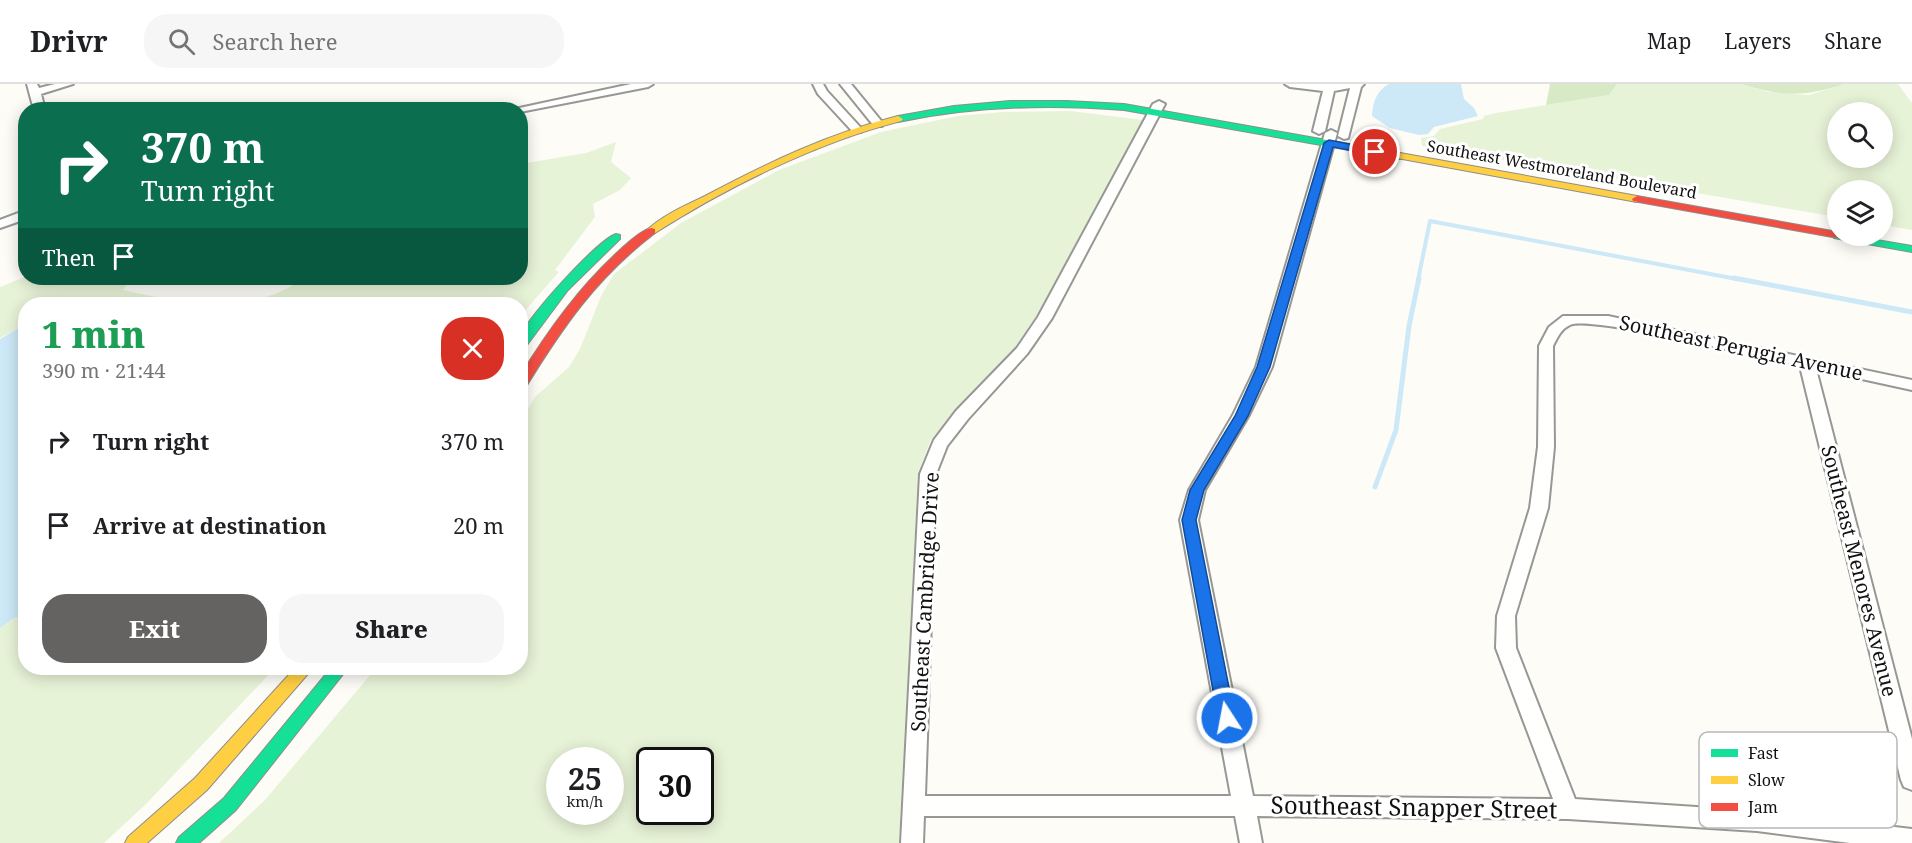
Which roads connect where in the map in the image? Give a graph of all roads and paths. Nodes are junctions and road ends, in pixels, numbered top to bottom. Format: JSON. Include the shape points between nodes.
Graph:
{"nodes":[{"id":1,"x":68,"y":84,"type":"edge"},
{"id":2,"x":648,"y":84,"type":"edge"},
{"id":3,"x":818,"y":84,"type":"edge"},
{"id":4,"x":844,"y":84,"type":"edge"},
{"id":5,"x":1290,"y":84,"type":"edge"},
{"id":6,"x":1357,"y":85,"type":"edge"},
{"id":7,"x":34,"y":88,"type":"edge"},
{"id":8,"x":1329,"y":88,"type":"junction"},
{"id":9,"x":528,"y":108,"type":"edge"},
{"id":10,"x":1157,"y":108,"type":"junction"},
{"id":11,"x":874,"y":120,"type":"junction"},
{"id":12,"x":853,"y":126,"type":"junction"},
{"id":13,"x":1331,"y":136,"type":"junction"},
{"id":14,"x":703,"y":185,"type":"dead end"},
{"id":15,"x":18,"y":217,"type":"edge"},
{"id":16,"x":1827,"y":220,"type":"edge"},
{"id":17,"x":0,"y":224,"type":"edge"},
{"id":18,"x":629,"y":227,"type":"dead end"},
{"id":19,"x":1893,"y":232,"type":"edge"},
{"id":20,"x":1827,"y":233,"type":"edge"},
{"id":21,"x":1912,"y":235,"type":"edge"},
{"id":22,"x":1893,"y":245,"type":"edge"},
{"id":23,"x":1912,"y":249,"type":"edge"},
{"id":24,"x":528,"y":335,"type":"edge"},
{"id":25,"x":1807,"y":363,"type":"junction"},
{"id":26,"x":528,"y":374,"type":"edge"},
{"id":27,"x":1912,"y":385,"type":"edge"},
{"id":28,"x":299,"y":675,"type":"edge"},
{"id":29,"x":335,"y":675,"type":"edge"},
{"id":30,"x":1912,"y":780,"type":"edge"},
{"id":31,"x":914,"y":806,"type":"junction"},
{"id":32,"x":1244,"y":806,"type":"junction"},
{"id":33,"x":1568,"y":809,"type":"junction"},
{"id":34,"x":1699,"y":817,"type":"edge"},
{"id":35,"x":1815,"y":828,"type":"edge"},
{"id":36,"x":1912,"y":840,"type":"edge"},
{"id":37,"x":134,"y":843,"type":"edge"},
{"id":38,"x":185,"y":843,"type":"edge"},
{"id":39,"x":912,"y":843,"type":"edge"},
{"id":40,"x":1251,"y":843,"type":"edge"}],
"edges":[{"from":1,"to":7,"type":"street"},
{"from":2,"to":9,"type":"street"},
{"from":3,"to":12,"type":"street"},
{"from":4,"to":11,"type":"street"},
{"from":5,"to":8,"type":"street"},
{"from":6,"to":8,"type":"street"},
{"from":6,"to":13,"type":"street"},
{"from":8,"to":13,"type":"street"},
{"from":10,"to":11,"type":"street","name":"Southeast Westmoreland Boulevard","via":[[1087,95],[983,95],[924,104]]},
{"from":10,"to":13,"type":"street","name":"Southeast Westmoreland Boulevard"},
{"from":10,"to":31,"type":"street","name":"Southeast Cambridge Drive","via":[[1045,318],[1022,351],[947,434],[928,474]]},
{"from":11,"to":12,"type":"street","name":"Southeast Westmoreland Boulevard"},
{"from":12,"to":14,"type":"street","name":"Southeast Westmoreland Boulevard","via":[[754,161]]},
{"from":12,"to":26,"type":"street","name":"Southeast Westmoreland Boulevard","via":[[699,201],[639,239],[583,292]]},
{"from":13,"to":16,"type":"street","name":"Southeast Westmoreland Boulevard"},
{"from":13,"to":20,"type":"street","name":"Southeast Westmoreland Boulevard"},
{"from":13,"to":32,"type":"street","via":[[1264,367],[1241,416],[1197,490],[1189,520]]},
{"from":15,"to":17,"type":"street"},
{"from":18,"to":24,"type":"street","via":[[585,262],[559,290]]},
{"from":19,"to":21,"type":"street"},
{"from":22,"to":23,"type":"street","name":"Southeast Westmoreland Boulevard"},
{"from":25,"to":27,"type":"street","name":"Southeast Perugia Avenue"},
{"from":25,"to":30,"type":"street","name":"Southeast Menores Avenue"},
{"from":25,"to":33,"type":"street","name":"Southeast Perugia Avenue","via":[[1608,320],[1568,320],[1554,330],[1546,346],[1546,447],[1539,508],[1506,616],[1506,648]]},
{"from":28,"to":37,"type":"street","via":[[201,784]]},
{"from":29,"to":38,"type":"street","via":[[230,804]]},
{"from":31,"to":32,"type":"street","name":"Southeast Snapper Street"},
{"from":31,"to":39,"type":"street","name":"Southeast Cambridge Drive"},
{"from":32,"to":33,"type":"street","name":"Southeast Snapper Street"},
{"from":32,"to":40,"type":"street"},
{"from":33,"to":34,"type":"street","name":"Southeast Snapper Street"},
{"from":35,"to":36,"type":"street","name":"Southeast Snapper Street"}]}
